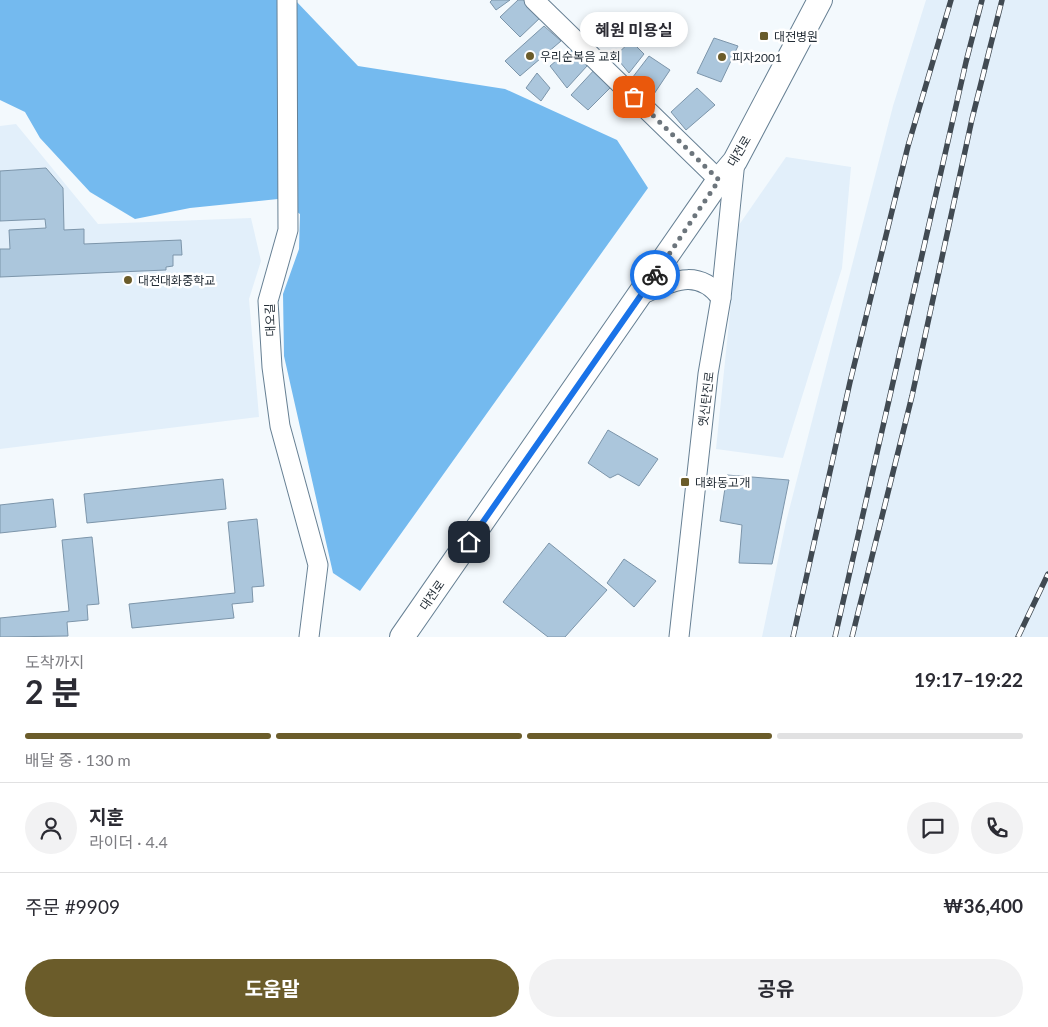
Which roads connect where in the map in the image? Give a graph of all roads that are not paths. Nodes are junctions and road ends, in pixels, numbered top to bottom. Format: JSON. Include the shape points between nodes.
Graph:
{"nodes":[{"id":1,"x":287,"y":0,"type":"edge"},
{"id":2,"x":534,"y":0,"type":"edge"},
{"id":3,"x":820,"y":0,"type":"edge"},
{"id":4,"x":735,"y":161,"type":"junction"},
{"id":5,"x":719,"y":180,"type":"junction"},
{"id":6,"x":640,"y":295,"type":"junction"},
{"id":7,"x":721,"y":298,"type":"junction"},
{"id":8,"x":309,"y":637,"type":"edge"},
{"id":9,"x":402,"y":637,"type":"edge"},
{"id":10,"x":679,"y":637,"type":"edge"}],
"edges":[{"from":1,"to":8,"type":"street","name":"대오길","via":[[288,230],[268,302],[280,426],[318,565]]},
{"from":2,"to":5,"type":"street"},
{"from":3,"to":4,"type":"main road","name":"대전로"},
{"from":4,"to":5,"type":"main road","name":"대전로"},
{"from":4,"to":7,"type":"street","name":"옛신탄진로"},
{"from":5,"to":6,"type":"main road","name":"대전로"},
{"from":6,"to":7,"type":"street","via":[[680,280],[697,280],[713,287]]},
{"from":6,"to":9,"type":"main road","name":"대전로"},
{"from":7,"to":10,"type":"street","name":"옛신탄진로","via":[[708,374]]}]}
